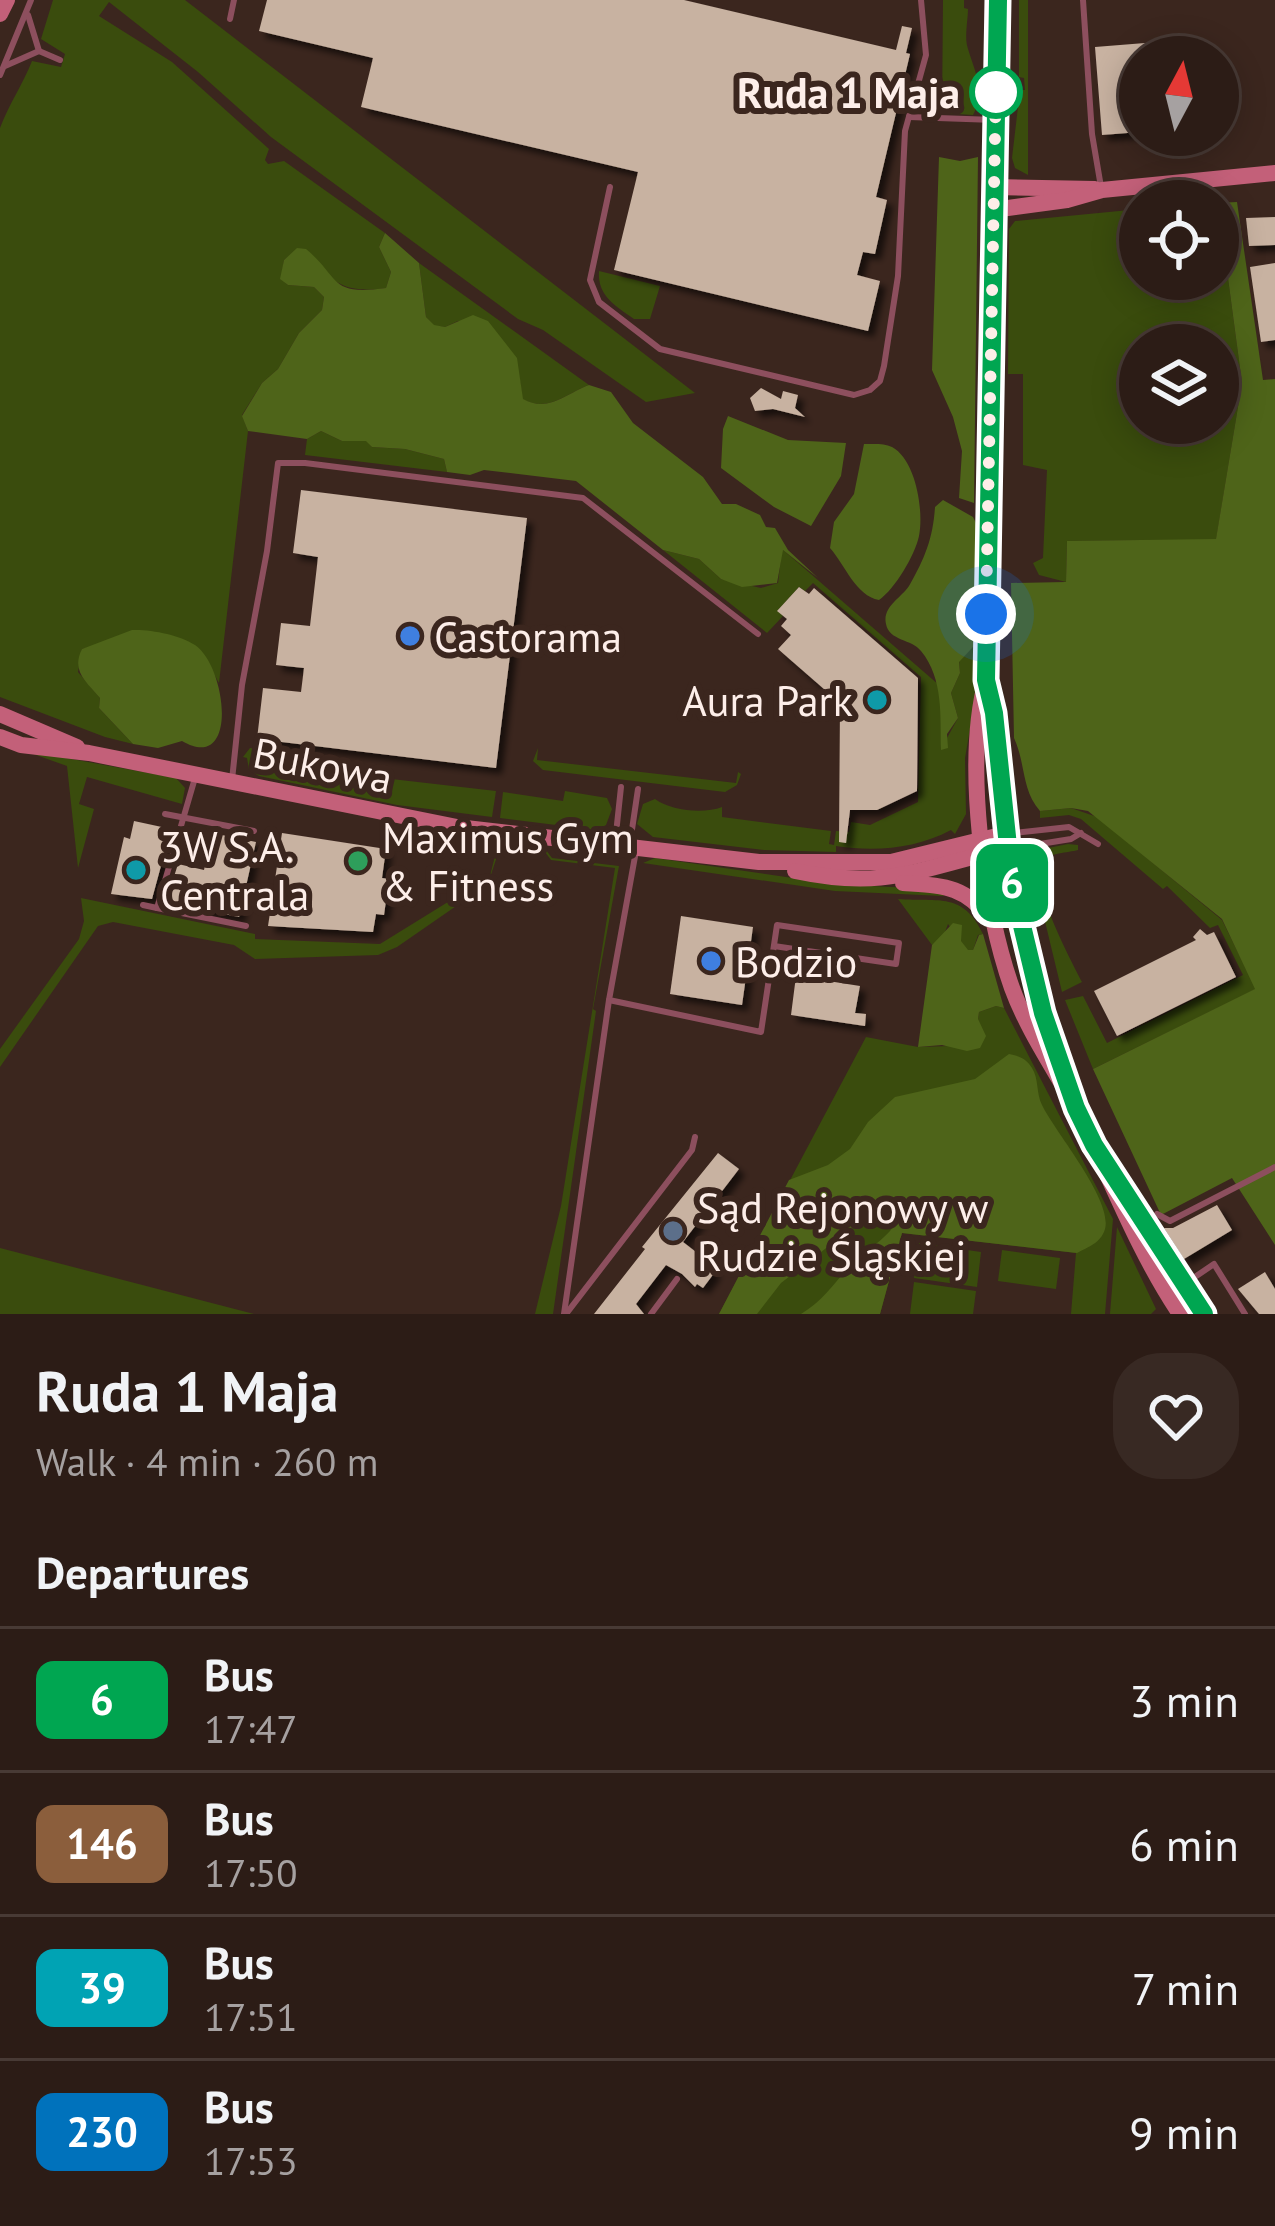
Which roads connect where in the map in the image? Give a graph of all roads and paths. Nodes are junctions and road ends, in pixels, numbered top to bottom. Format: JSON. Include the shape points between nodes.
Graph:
{"nodes":[{"id":1,"x":7,"y":0,"type":"edge"},
{"id":2,"x":31,"y":0,"type":"edge"},
{"id":3,"x":234,"y":0,"type":"edge"},
{"id":4,"x":921,"y":0,"type":"edge"},
{"id":5,"x":998,"y":0,"type":"edge"},
{"id":6,"x":1083,"y":0,"type":"edge"},
{"id":7,"x":27,"y":9,"type":"junction"},
{"id":8,"x":0,"y":14,"type":"edge"},
{"id":9,"x":230,"y":19,"type":"dead end"},
{"id":10,"x":40,"y":51,"type":"junction"},
{"id":11,"x":60,"y":60,"type":"dead end"},
{"id":12,"x":1,"y":72,"type":"edge"},
{"id":13,"x":909,"y":117,"type":"junction"},
{"id":14,"x":995,"y":120,"type":"junction"},
{"id":15,"x":1275,"y":173,"type":"edge"},
{"id":16,"x":610,"y":187,"type":"dead end"},
{"id":17,"x":993,"y":187,"type":"junction"},
{"id":18,"x":1102,"y":190,"type":"junction"},
{"id":19,"x":993,"y":211,"type":"junction"},
{"id":20,"x":758,"y":634,"type":"dead end"},
{"id":21,"x":986,"y":680,"type":"junction"},
{"id":22,"x":0,"y":715,"type":"edge"},
{"id":23,"x":0,"y":737,"type":"edge"},
{"id":24,"x":88,"y":753,"type":"junction"},
{"id":25,"x":195,"y":775,"type":"junction"},
{"id":26,"x":232,"y":783,"type":"junction"},
{"id":27,"x":621,"y":787,"type":"dead end"},
{"id":28,"x":638,"y":789,"type":"dead end"},
{"id":29,"x":979,"y":797,"type":"junction"},
{"id":30,"x":164,"y":814,"type":"dead end"},
{"id":31,"x":185,"y":819,"type":"junction"},
{"id":32,"x":254,"y":831,"type":"dead end"},
{"id":33,"x":1081,"y":833,"type":"junction"},
{"id":34,"x":1006,"y":842,"type":"junction"},
{"id":35,"x":1098,"y":844,"type":"dead end"},
{"id":36,"x":627,"y":846,"type":"junction"},
{"id":37,"x":951,"y":847,"type":"junction"},
{"id":38,"x":981,"y":847,"type":"junction"},
{"id":39,"x":759,"y":862,"type":"junction"},
{"id":40,"x":866,"y":881,"type":"junction"},
{"id":41,"x":143,"y":905,"type":"dead end"},
{"id":42,"x":157,"y":908,"type":"junction"},
{"id":43,"x":992,"y":921,"type":"junction"},
{"id":44,"x":247,"y":926,"type":"dead end"},
{"id":45,"x":774,"y":946,"type":"junction"},
{"id":46,"x":609,"y":1000,"type":"junction"},
{"id":47,"x":1076,"y":1108,"type":"junction"},
{"id":48,"x":695,"y":1137,"type":"dead end"},
{"id":49,"x":1094,"y":1145,"type":"junction"},
{"id":50,"x":1275,"y":1167,"type":"edge"},
{"id":51,"x":1157,"y":1214,"type":"dead end"},
{"id":52,"x":677,"y":1280,"type":"dead end"},
{"id":53,"x":1182,"y":1284,"type":"junction"},
{"id":54,"x":565,"y":1314,"type":"edge"},
{"id":55,"x":651,"y":1314,"type":"edge"},
{"id":56,"x":1180,"y":1314,"type":"edge"},
{"id":57,"x":1204,"y":1314,"type":"edge"},
{"id":58,"x":1245,"y":1314,"type":"edge"}],
"edges":[{"from":1,"to":8,"type":"street"},
{"from":2,"to":7,"type":"lane"},
{"from":3,"to":9,"type":"lane"},
{"from":4,"to":13,"type":"lane","via":[[926,55]]},
{"from":5,"to":14,"type":"street"},
{"from":6,"to":18,"type":"lane"},
{"from":7,"to":10,"type":"lane"},
{"from":7,"to":12,"type":"lane"},
{"from":10,"to":11,"type":"lane"},
{"from":10,"to":12,"type":"lane"},
{"from":13,"to":14,"type":"lane"},
{"from":13,"to":16,"type":"lane","via":[[884,366],[880,381],[854,395],[660,349],[599,302],[590,280]]},
{"from":14,"to":17,"type":"street"},
{"from":15,"to":18,"type":"street"},
{"from":17,"to":18,"type":"street"},
{"from":17,"to":19,"type":"street"},
{"from":18,"to":19,"type":"street"},
{"from":19,"to":21,"type":"street"},
{"from":20,"to":26,"type":"lane","via":[[576,496],[278,463]]},
{"from":21,"to":29,"type":"street"},
{"from":21,"to":34,"type":"street"},
{"from":22,"to":24,"type":"street","name":"Bukowa"},
{"from":23,"to":24,"type":"street","name":"Bukowa"},
{"from":24,"to":25,"type":"street","name":"Bukowa"},
{"from":25,"to":26,"type":"street","name":"Bukowa"},
{"from":25,"to":31,"type":"lane"},
{"from":26,"to":36,"type":"street","name":"Bukowa","via":[[457,827]]},
{"from":27,"to":36,"type":"lane"},
{"from":28,"to":36,"type":"lane"},
{"from":29,"to":37,"type":"street"},
{"from":29,"to":38,"type":"street"},
{"from":30,"to":31,"type":"lane"},
{"from":31,"to":32,"type":"lane"},
{"from":31,"to":42,"type":"lane"},
{"from":33,"to":34,"type":"lane"},
{"from":33,"to":34,"type":"lane","via":[[1055,826]]},
{"from":33,"to":35,"type":"lane"},
{"from":34,"to":38,"type":"street"},
{"from":34,"to":47,"type":"street","via":[[1032,979]]},
{"from":36,"to":39,"type":"street","name":"Bukowa"},
{"from":36,"to":46,"type":"lane"},
{"from":37,"to":38,"type":"street","name":"Bukowa"},
{"from":37,"to":39,"type":"street","name":"Bukowa","via":[[891,862]]},
{"from":38,"to":40,"type":"street","name":"Bukowa","via":[[904,877]]},
{"from":38,"to":43,"type":"street"},
{"from":39,"to":40,"type":"street","name":"Bukowa"},
{"from":40,"to":43,"type":"street","via":[[956,887]]},
{"from":41,"to":42,"type":"lane"},
{"from":42,"to":44,"type":"lane"},
{"from":43,"to":47,"type":"street","via":[[1012,988]]},
{"from":45,"to":45,"type":"lane","via":[[777,926],[899,944],[896,964]]},
{"from":45,"to":46,"type":"lane","via":[[761,1032]]},
{"from":46,"to":54,"type":"lane"},
{"from":47,"to":49,"type":"street"},
{"from":48,"to":54,"type":"lane"},
{"from":49,"to":53,"type":"street"},
{"from":49,"to":56,"type":"street"},
{"from":50,"to":51,"type":"lane","via":[[1170,1221]]},
{"from":52,"to":55,"type":"lane"},
{"from":53,"to":57,"type":"street"},
{"from":53,"to":58,"type":"lane","via":[[1214,1264]]}]}
